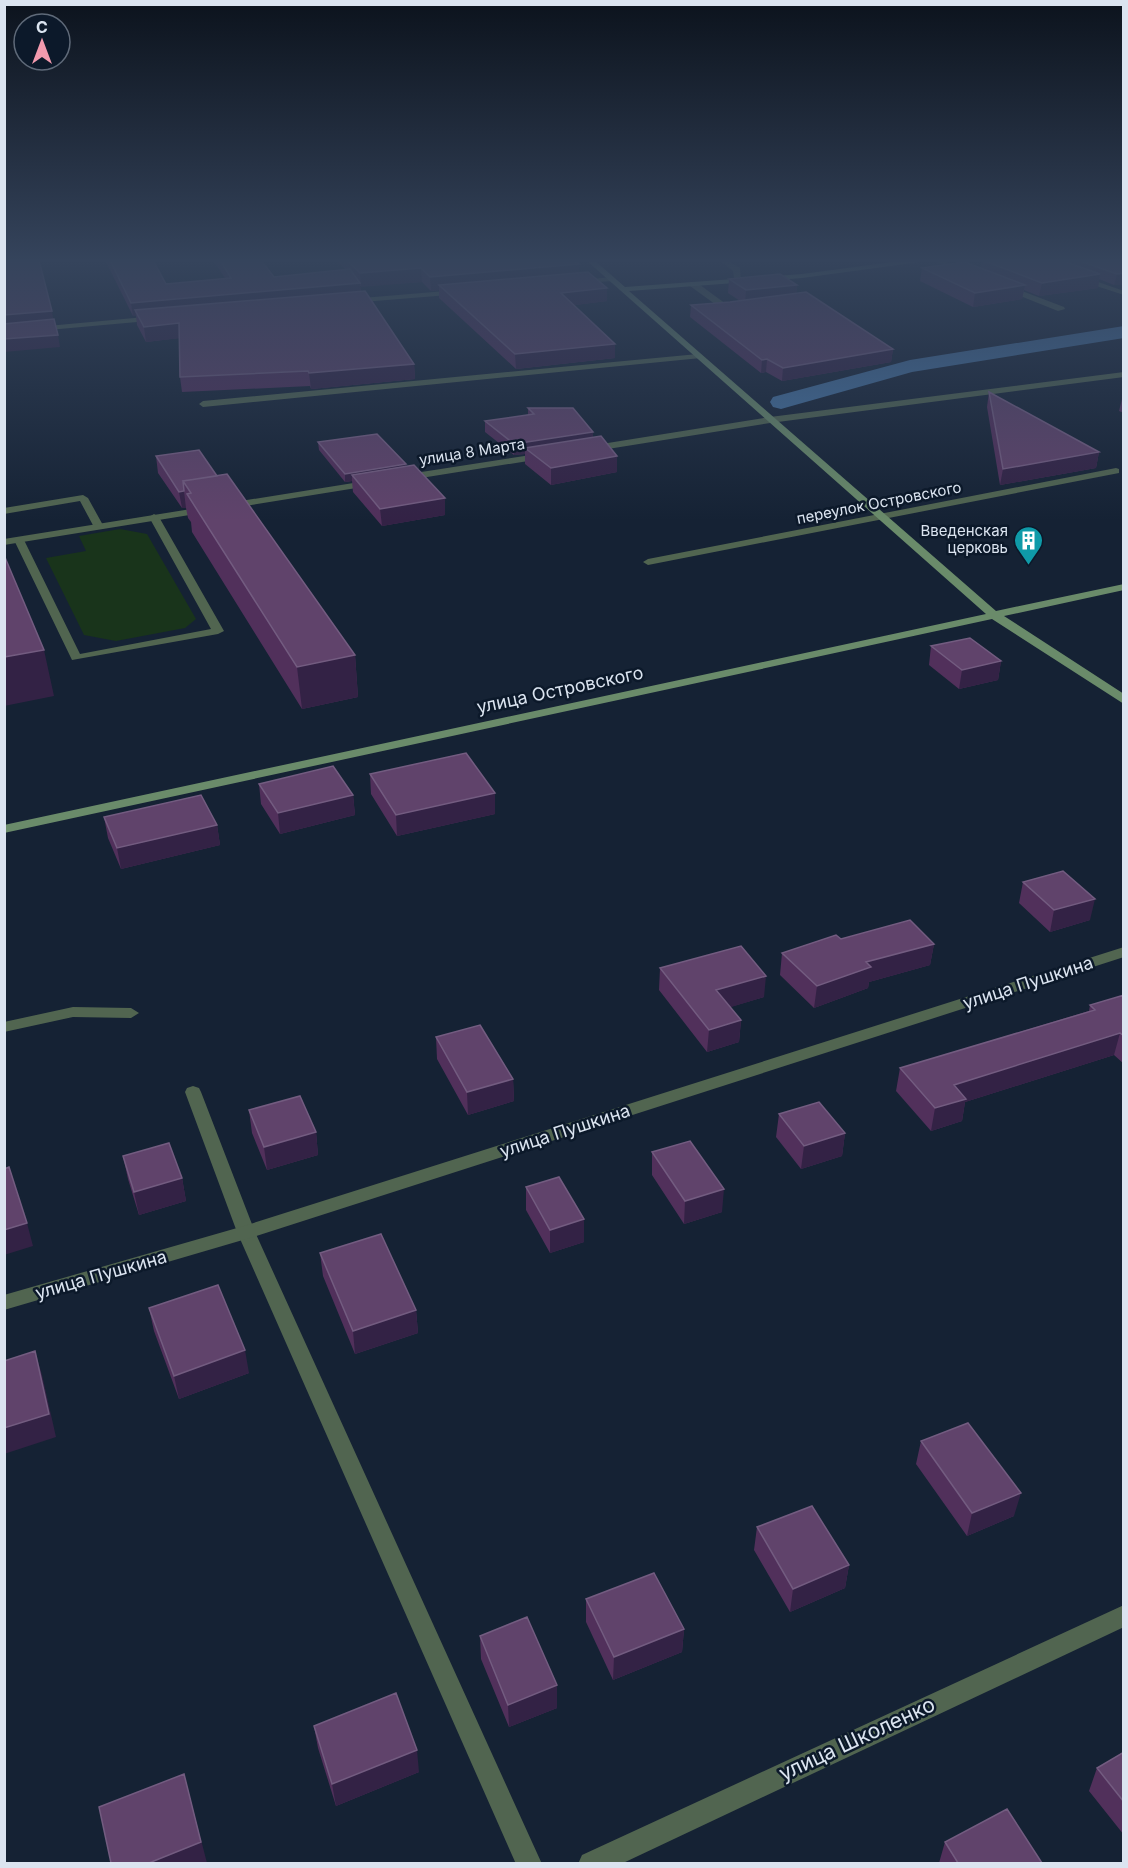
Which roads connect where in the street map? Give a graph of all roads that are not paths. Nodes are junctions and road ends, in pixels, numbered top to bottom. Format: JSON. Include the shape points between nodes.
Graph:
{"nodes":[{"id":1,"x":688,"y":347,"type":"edge"},
{"id":2,"x":698,"y":356,"type":"junction"},
{"id":3,"x":1124,"y":374,"type":"edge"},
{"id":4,"x":203,"y":404,"type":"dead end"},
{"id":5,"x":770,"y":420,"type":"junction"},
{"id":6,"x":580,"y":450,"type":"edge"},
{"id":7,"x":557,"y":454,"type":"edge"},
{"id":8,"x":1116,"y":471,"type":"dead end"},
{"id":9,"x":391,"y":480,"type":"edge"},
{"id":10,"x":379,"y":482,"type":"edge"},
{"id":11,"x":4,"y":511,"type":"edge"},
{"id":12,"x":154,"y":517,"type":"junction"},
{"id":13,"x":881,"y":518,"type":"junction"},
{"id":14,"x":99,"y":527,"type":"junction"},
{"id":15,"x":19,"y":540,"type":"junction"},
{"id":16,"x":4,"y":542,"type":"edge"},
{"id":17,"x":648,"y":562,"type":"dead end"},
{"id":18,"x":1124,"y":587,"type":"edge"},
{"id":19,"x":994,"y":615,"type":"junction"},
{"id":20,"x":1124,"y":700,"type":"edge"},
{"id":21,"x":4,"y":829,"type":"edge"},
{"id":22,"x":1124,"y":952,"type":"edge"},
{"id":23,"x":131,"y":1012,"type":"dead end"},
{"id":24,"x":4,"y":1027,"type":"edge"},
{"id":25,"x":193,"y":1092,"type":"dead end"},
{"id":26,"x":246,"y":1232,"type":"junction"},
{"id":27,"x":4,"y":1303,"type":"edge"},
{"id":28,"x":1124,"y":1615,"type":"edge"},
{"id":29,"x":529,"y":1863,"type":"edge"},
{"id":30,"x":591,"y":1863,"type":"edge"}],
"edges":[{"from":1,"to":2,"type":"street"},
{"from":2,"to":4,"type":"street"},
{"from":2,"to":5,"type":"street"},
{"from":3,"to":5,"type":"street"},
{"from":5,"to":6,"type":"street"},
{"from":5,"to":13,"type":"street"},
{"from":7,"to":9,"type":"street","name":"улица 8 Марта"},
{"from":8,"to":13,"type":"street","name":"переулок Островского"},
{"from":10,"to":12,"type":"street"},
{"from":11,"to":14,"type":"street","via":[[83,498]]},
{"from":12,"to":14,"type":"street"},
{"from":12,"to":15,"type":"street","via":[[218,631],[76,658]]},
{"from":13,"to":17,"type":"street","name":"переулок Островского"},
{"from":13,"to":19,"type":"street"},
{"from":14,"to":15,"type":"street"},
{"from":15,"to":16,"type":"street"},
{"from":18,"to":19,"type":"street","name":"улица Островского"},
{"from":19,"to":20,"type":"street"},
{"from":19,"to":21,"type":"street","name":"улица Островского"},
{"from":22,"to":26,"type":"street","name":"улица Пушкина"},
{"from":23,"to":24,"type":"street","via":[[73,1012]]},
{"from":25,"to":26,"type":"street"},
{"from":26,"to":27,"type":"street","name":"улица Пушкина"},
{"from":26,"to":29,"type":"street"},
{"from":28,"to":30,"type":"street","name":"улица Школенко"}]}
